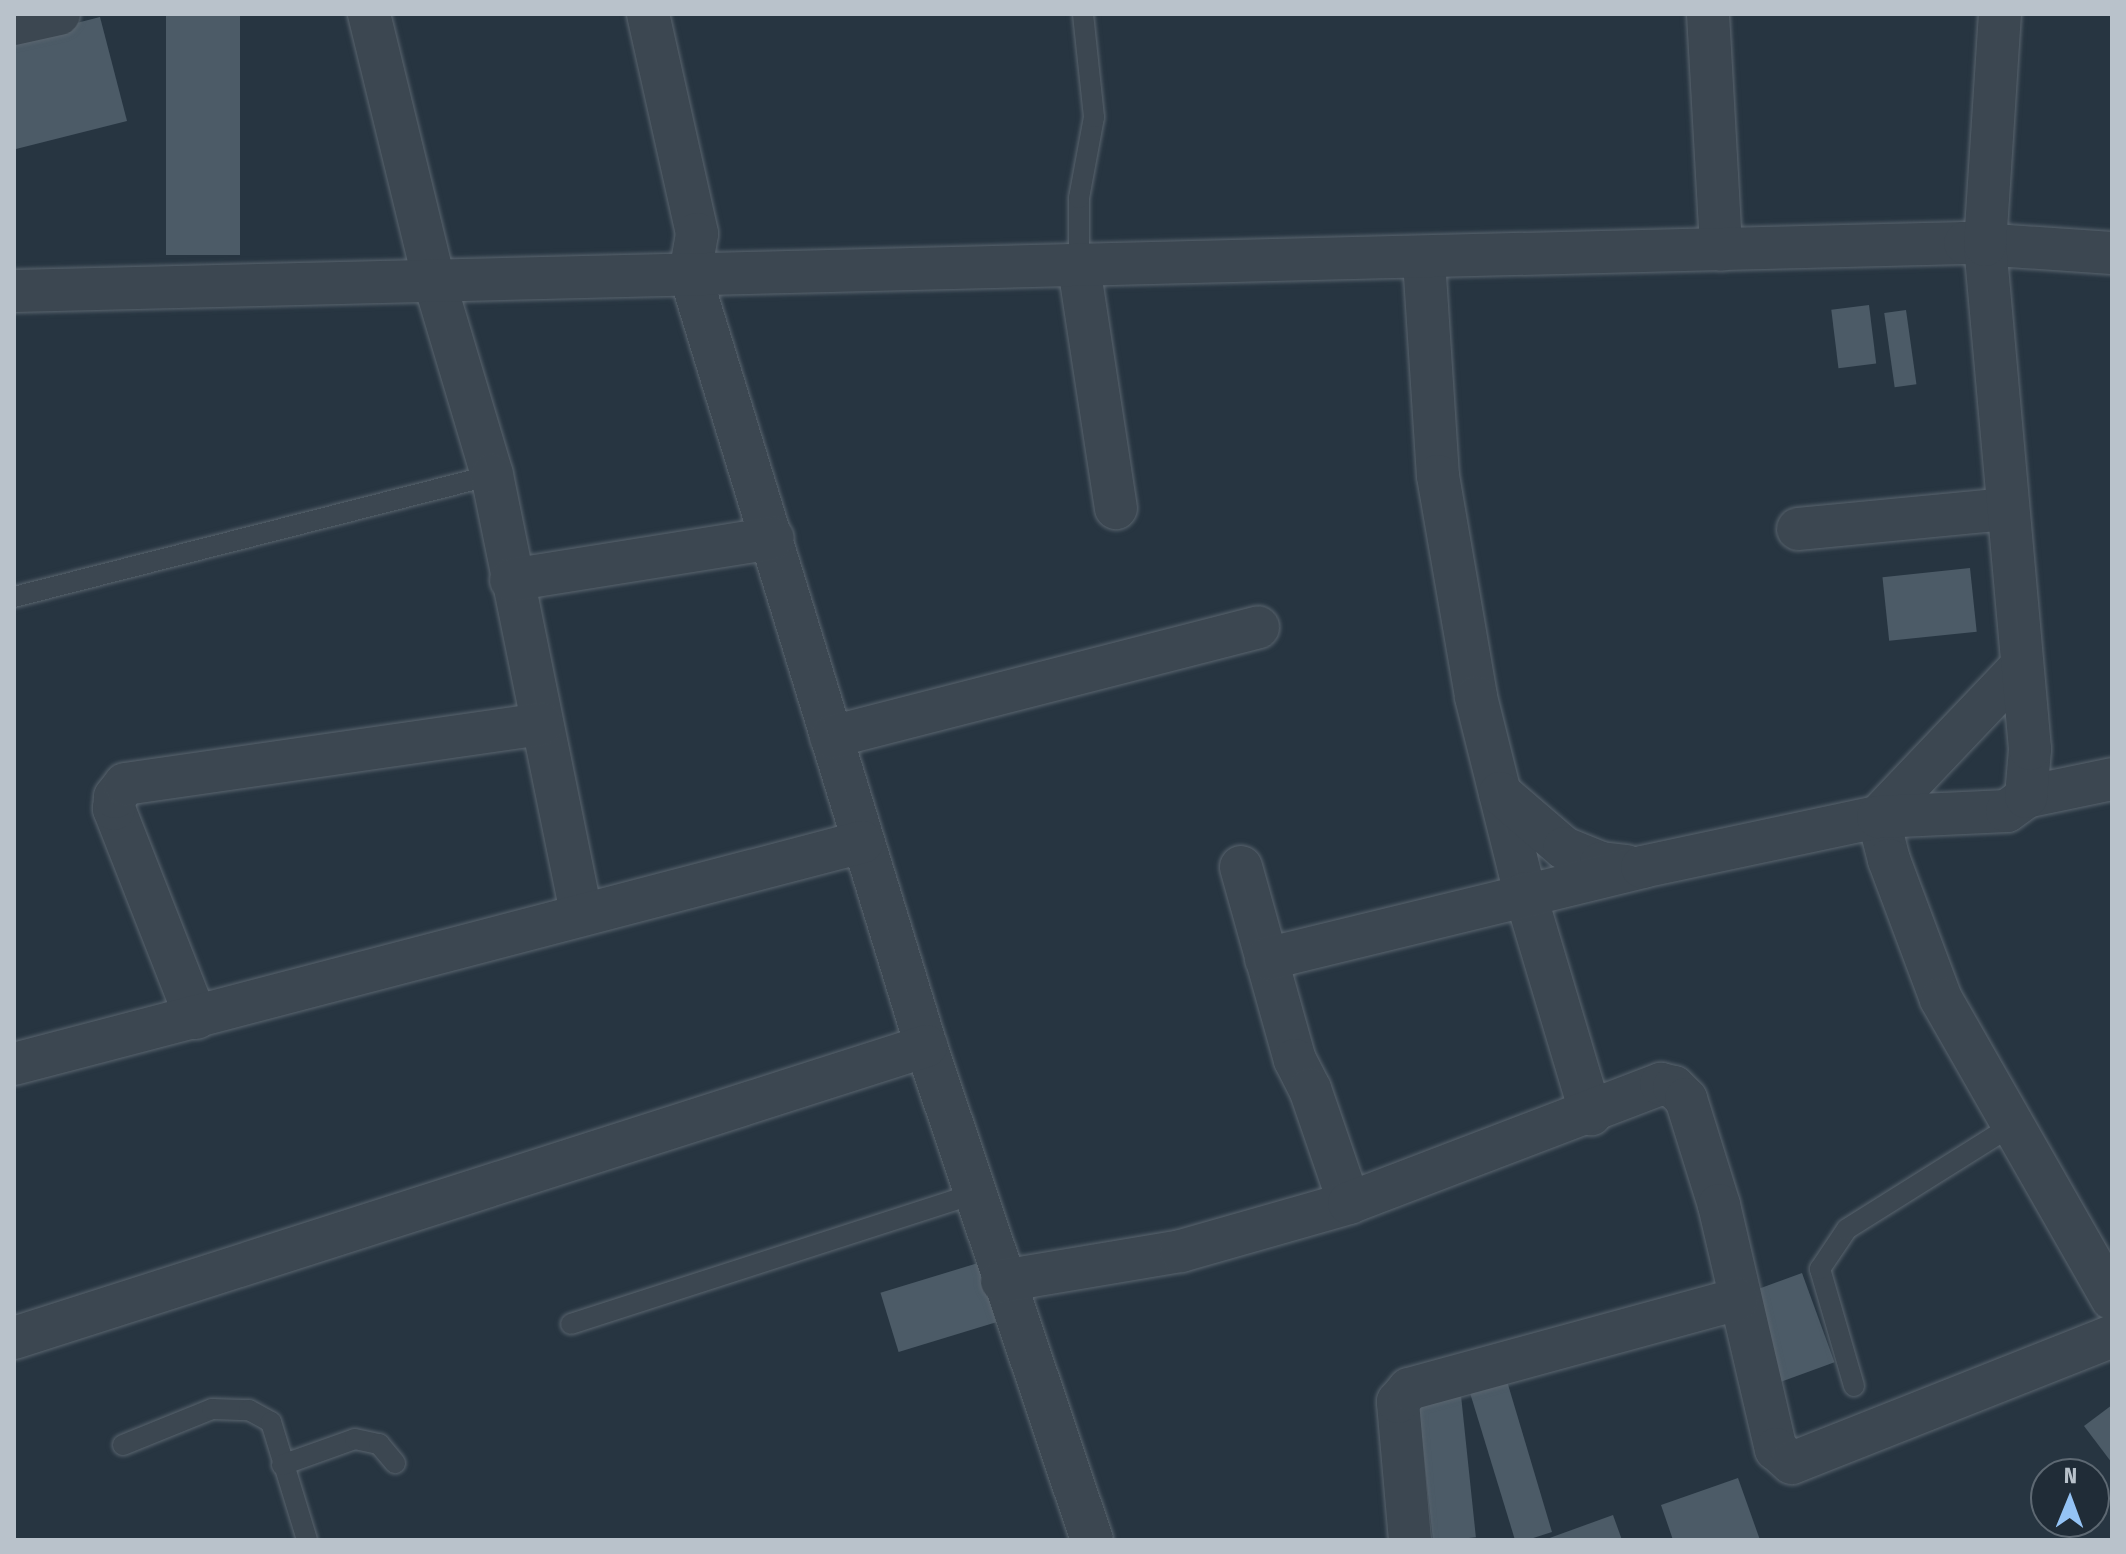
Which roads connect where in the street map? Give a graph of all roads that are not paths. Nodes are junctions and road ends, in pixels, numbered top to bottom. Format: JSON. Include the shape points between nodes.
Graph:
{"nodes":[{"id":1,"x":59,"y":14,"type":"edge"},
{"id":2,"x":369,"y":14,"type":"edge"},
{"id":3,"x":648,"y":14,"type":"edge"},
{"id":4,"x":1083,"y":14,"type":"edge"},
{"id":5,"x":1708,"y":14,"type":"edge"},
{"id":6,"x":2000,"y":14,"type":"edge"},
{"id":7,"x":14,"y":24,"type":"edge"},
{"id":8,"x":1985,"y":245,"type":"junction"},
{"id":9,"x":1721,"y":250,"type":"junction"},
{"id":10,"x":2112,"y":253,"type":"edge"},
{"id":11,"x":1424,"y":260,"type":"junction"},
{"id":12,"x":1079,"y":267,"type":"junction"},
{"id":13,"x":690,"y":274,"type":"junction"},
{"id":14,"x":434,"y":280,"type":"junction"},
{"id":15,"x":14,"y":291,"type":"edge"},
{"id":16,"x":492,"y":475,"type":"junction"},
{"id":17,"x":1116,"y":508,"type":"dead end"},
{"id":18,"x":2005,"y":509,"type":"junction"},
{"id":19,"x":1798,"y":529,"type":"dead end"},
{"id":20,"x":773,"y":538,"type":"junction"},
{"id":21,"x":511,"y":580,"type":"junction"},
{"id":22,"x":14,"y":597,"type":"edge"},
{"id":23,"x":1258,"y":627,"type":"dead end"},
{"id":24,"x":2021,"y":667,"type":"junction"},
{"id":25,"x":542,"y":724,"type":"junction"},
{"id":26,"x":831,"y":737,"type":"junction"},
{"id":27,"x":2112,"y":779,"type":"edge"},
{"id":28,"x":1500,"y":793,"type":"junction"},
{"id":29,"x":2026,"y":797,"type":"junction"},
{"id":30,"x":1878,"y":817,"type":"junction"},
{"id":31,"x":862,"y":842,"type":"junction"},
{"id":32,"x":1241,"y":867,"type":"dead end"},
{"id":33,"x":1642,"y":867,"type":"junction"},
{"id":34,"x":1525,"y":893,"type":"junction"},
{"id":35,"x":581,"y":912,"type":"junction"},
{"id":36,"x":1266,"y":959,"type":"junction"},
{"id":37,"x":196,"y":1018,"type":"junction"},
{"id":38,"x":926,"y":1046,"type":"junction"},
{"id":39,"x":14,"y":1064,"type":"edge"},
{"id":40,"x":1591,"y":1114,"type":"junction"},
{"id":41,"x":2013,"y":1125,"type":"junction"},
{"id":42,"x":974,"y":1194,"type":"junction"},
{"id":43,"x":1349,"y":1203,"type":"junction"},
{"id":44,"x":1002,"y":1281,"type":"junction"},
{"id":45,"x":1737,"y":1299,"type":"junction"},
{"id":46,"x":2112,"y":1299,"type":"edge"},
{"id":47,"x":571,"y":1324,"type":"dead end"},
{"id":48,"x":2112,"y":1336,"type":"edge"},
{"id":49,"x":14,"y":1338,"type":"edge"},
{"id":50,"x":1854,"y":1386,"type":"dead end"},
{"id":51,"x":123,"y":1445,"type":"dead end"},
{"id":52,"x":395,"y":1463,"type":"dead end"},
{"id":53,"x":282,"y":1465,"type":"junction"},
{"id":54,"x":307,"y":1540,"type":"edge"},
{"id":55,"x":1092,"y":1540,"type":"edge"},
{"id":56,"x":1410,"y":1540,"type":"edge"}],
"edges":[{"from":1,"to":7,"type":"street"},
{"from":2,"to":14,"type":"street"},
{"from":3,"to":13,"type":"street","via":[[697,234]]},
{"from":4,"to":12,"type":"lane","via":[[1094,117],[1079,198]]},
{"from":5,"to":9,"type":"street"},
{"from":6,"to":8,"type":"street"},
{"from":8,"to":9,"type":"street"},
{"from":8,"to":10,"type":"street"},
{"from":8,"to":18,"type":"street"},
{"from":9,"to":11,"type":"street"},
{"from":11,"to":12,"type":"street"},
{"from":11,"to":28,"type":"street","via":[[1438,476],[1476,697]]},
{"from":12,"to":13,"type":"street"},
{"from":12,"to":17,"type":"street"},
{"from":13,"to":14,"type":"street"},
{"from":13,"to":20,"type":"street"},
{"from":14,"to":15,"type":"street"},
{"from":14,"to":16,"type":"street"},
{"from":16,"to":21,"type":"street"},
{"from":16,"to":22,"type":"lane"},
{"from":18,"to":19,"type":"street"},
{"from":18,"to":24,"type":"street"},
{"from":20,"to":21,"type":"street"},
{"from":20,"to":26,"type":"street"},
{"from":21,"to":25,"type":"street"},
{"from":23,"to":26,"type":"street"},
{"from":24,"to":29,"type":"street","via":[[2030,749]]},
{"from":24,"to":30,"type":"street"},
{"from":25,"to":35,"type":"street"},
{"from":25,"to":37,"type":"street","via":[[125,784],[114,809]]},
{"from":26,"to":31,"type":"street"},
{"from":27,"to":29,"type":"street"},
{"from":28,"to":33,"type":"street","via":[[1564,848],[1601,863]]},
{"from":28,"to":34,"type":"street"},
{"from":29,"to":30,"type":"street","via":[[2007,811]]},
{"from":30,"to":33,"type":"street"},
{"from":30,"to":41,"type":"street","via":[[1941,999]]},
{"from":31,"to":35,"type":"street"},
{"from":31,"to":38,"type":"street"},
{"from":32,"to":36,"type":"street"},
{"from":33,"to":34,"type":"street"},
{"from":34,"to":36,"type":"street"},
{"from":34,"to":40,"type":"street"},
{"from":35,"to":37,"type":"street"},
{"from":36,"to":43,"type":"street","via":[[1295,1060]]},
{"from":37,"to":39,"type":"street"},
{"from":38,"to":42,"type":"street"},
{"from":38,"to":49,"type":"street"},
{"from":40,"to":43,"type":"street"},
{"from":40,"to":45,"type":"street","via":[[1661,1084],[1674,1087],[1686,1099],[1719,1205]]},
{"from":41,"to":46,"type":"street"},
{"from":41,"to":50,"type":"lane","via":[[1847,1229],[1820,1269]]},
{"from":42,"to":44,"type":"street"},
{"from":42,"to":47,"type":"lane"},
{"from":43,"to":44,"type":"street","via":[[1181,1251]]},
{"from":44,"to":55,"type":"street"},
{"from":45,"to":48,"type":"street","via":[[1776,1449],[1792,1463]]},
{"from":45,"to":56,"type":"street","via":[[1409,1389],[1398,1402]]},
{"from":51,"to":53,"type":"lane","via":[[212,1409],[249,1410],[271,1422]]},
{"from":52,"to":53,"type":"lane","via":[[379,1444],[355,1439]]},
{"from":53,"to":54,"type":"lane"}]}
